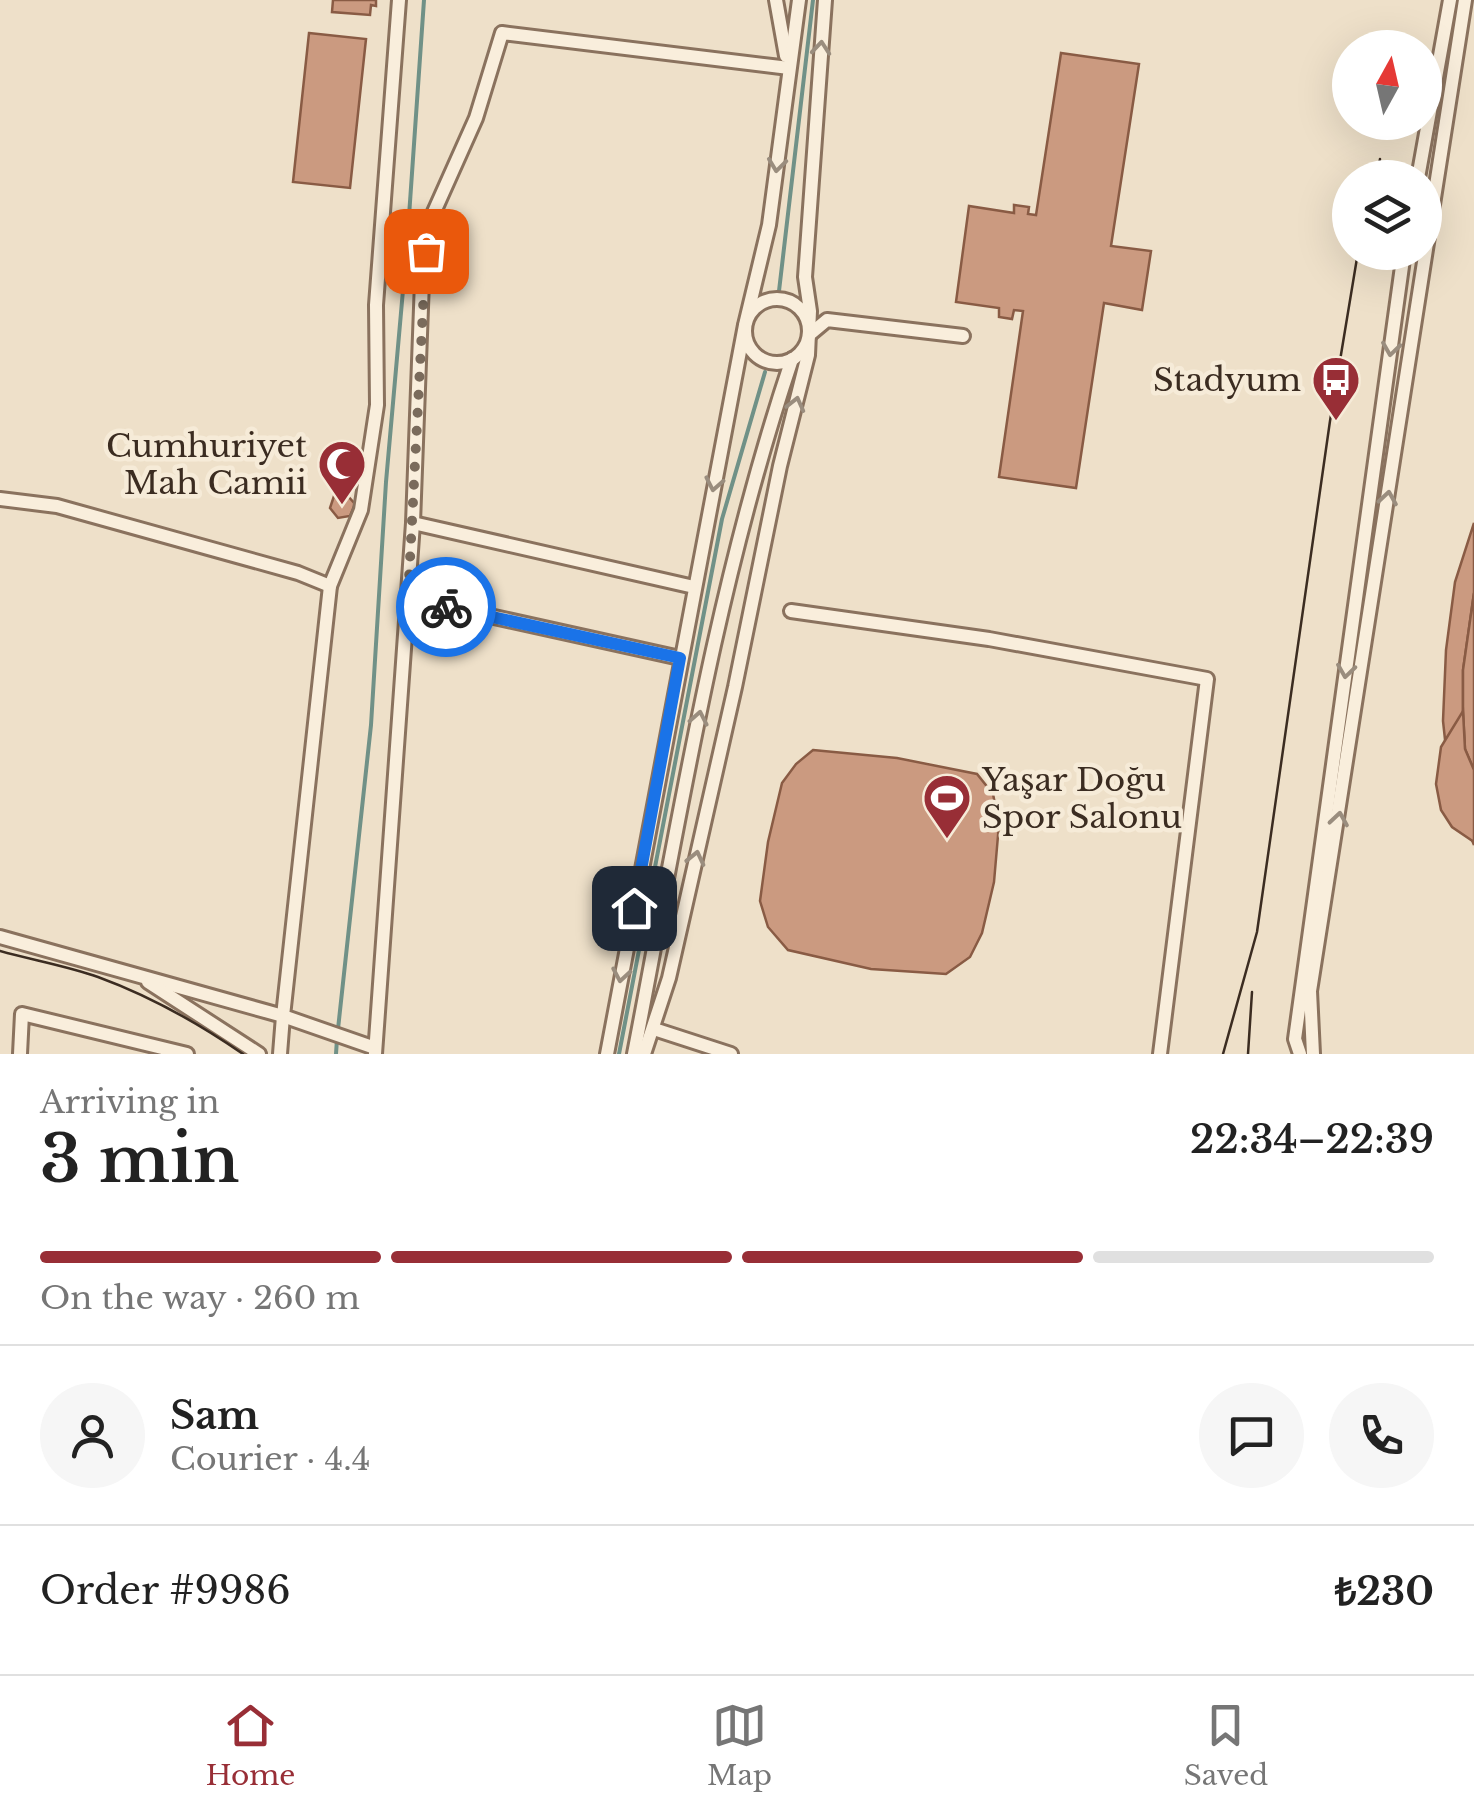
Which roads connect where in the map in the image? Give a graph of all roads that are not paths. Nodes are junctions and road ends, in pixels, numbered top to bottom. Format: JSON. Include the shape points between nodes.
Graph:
{"nodes":[{"id":1,"x":400,"y":0,"type":"edge"},
{"id":2,"x":776,"y":0,"type":"edge"},
{"id":3,"x":799,"y":0,"type":"edge"},
{"id":4,"x":826,"y":0,"type":"edge"},
{"id":5,"x":1450,"y":0,"type":"edge"},
{"id":6,"x":1465,"y":0,"type":"edge"},
{"id":7,"x":788,"y":68,"type":"junction"},
{"id":8,"x":1421,"y":160,"type":"edge"},
{"id":9,"x":1401,"y":270,"type":"edge"},
{"id":10,"x":745,"y":324,"type":"junction"},
{"id":11,"x":809,"y":335,"type":"junction"},
{"id":12,"x":963,"y":336,"type":"dead end"},
{"id":13,"x":792,"y":359,"type":"junction"},
{"id":14,"x":0,"y":499,"type":"edge"},
{"id":15,"x":413,"y":523,"type":"junction"},
{"id":16,"x":330,"y":586,"type":"junction"},
{"id":17,"x":694,"y":587,"type":"junction"},
{"id":18,"x":408,"y":598,"type":"junction"},
{"id":19,"x":792,"y":611,"type":"dead end"},
{"id":20,"x":680,"y":658,"type":"junction"},
{"id":21,"x":0,"y":937,"type":"edge"},
{"id":22,"x":136,"y":975,"type":"junction"},
{"id":23,"x":283,"y":1016,"type":"junction"},
{"id":24,"x":654,"y":1029,"type":"junction"},
{"id":25,"x":375,"y":1051,"type":"edge"},
{"id":26,"x":20,"y":1054,"type":"edge"},
{"id":27,"x":187,"y":1054,"type":"edge"},
{"id":28,"x":259,"y":1054,"type":"edge"},
{"id":29,"x":280,"y":1054,"type":"edge"},
{"id":30,"x":606,"y":1054,"type":"edge"},
{"id":31,"x":634,"y":1054,"type":"edge"},
{"id":32,"x":644,"y":1054,"type":"edge"},
{"id":33,"x":731,"y":1054,"type":"edge"},
{"id":34,"x":1160,"y":1054,"type":"edge"},
{"id":35,"x":1300,"y":1054,"type":"edge"},
{"id":36,"x":1313,"y":1054,"type":"edge"}],
"edges":[{"from":1,"to":16,"type":"street","via":[[376,305],[378,406],[361,510]]},
{"from":2,"to":7,"type":"street"},
{"from":3,"to":7,"type":"street"},
{"from":11,"to":4,"type":"street","one_way":true,"via":[[805,277]]},
{"from":5,"to":8,"type":"street"},
{"from":36,"to":6,"type":"street","one_way":true,"via":[[1310,991]]},
{"from":7,"to":10,"type":"street","one_way":true,"via":[[769,225]]},
{"from":7,"to":15,"type":"street","via":[[502,33],[476,118],[430,221]]},
{"from":9,"to":35,"type":"street","one_way":true,"via":[[1294,1040]]},
{"from":10,"to":11,"type":"street","via":[[766,300],[788,300],[804,314]]},
{"from":10,"to":13,"type":"street","via":[[754,353],[772,362]]},
{"from":10,"to":17,"type":"street","one_way":true},
{"from":11,"to":12,"type":"street","via":[[828,320]]},
{"from":11,"to":13,"type":"street"},
{"from":24,"to":11,"type":"street","one_way":true},
{"from":31,"to":13,"type":"street","one_way":true,"via":[[721,603]]},
{"from":14,"to":16,"type":"street","via":[[57,506]]},
{"from":15,"to":17,"type":"street"},
{"from":15,"to":18,"type":"street"},
{"from":16,"to":23,"type":"street"},
{"from":17,"to":20,"type":"street"},
{"from":18,"to":20,"type":"street"},
{"from":18,"to":25,"type":"street"},
{"from":19,"to":34,"type":"street","via":[[1207,678]]},
{"from":20,"to":30,"type":"street","one_way":true},
{"from":21,"to":22,"type":"street"},
{"from":22,"to":23,"type":"street"},
{"from":22,"to":28,"type":"street"},
{"from":23,"to":25,"type":"street"},
{"from":23,"to":29,"type":"street"},
{"from":24,"to":32,"type":"street"},
{"from":24,"to":33,"type":"street"},
{"from":26,"to":27,"type":"street","via":[[22,1014]]}]}
